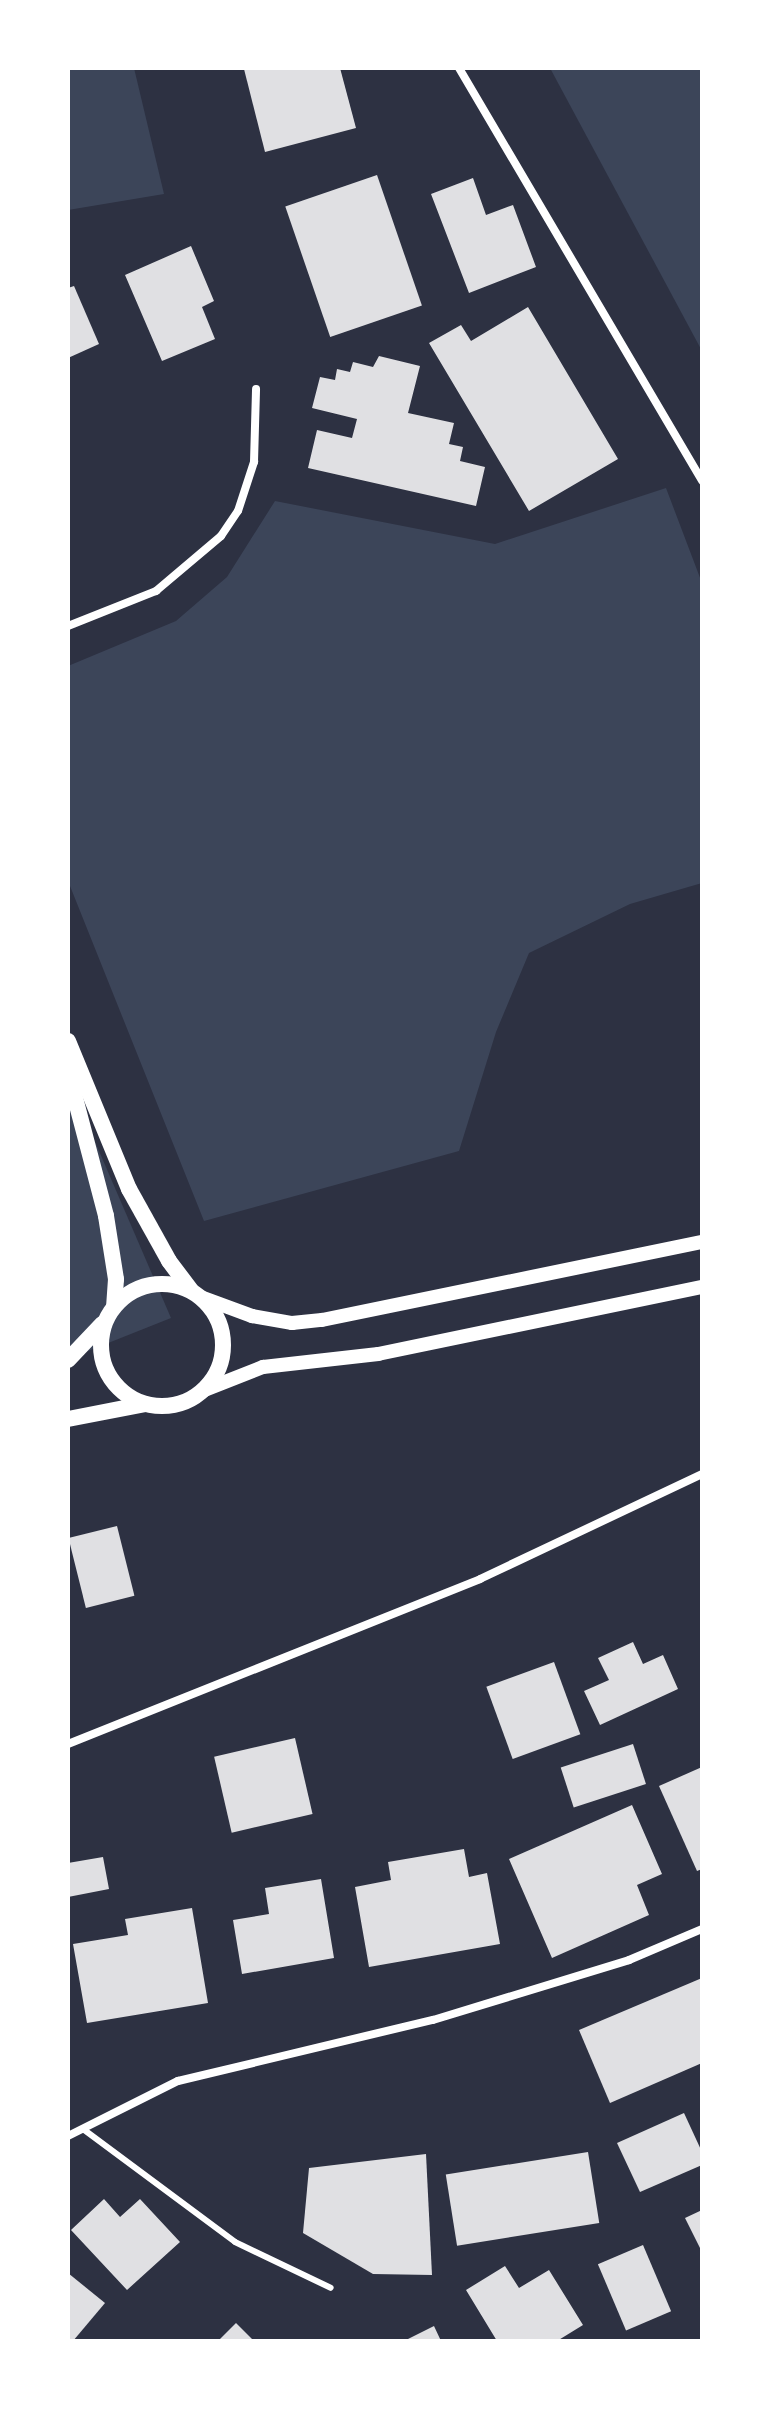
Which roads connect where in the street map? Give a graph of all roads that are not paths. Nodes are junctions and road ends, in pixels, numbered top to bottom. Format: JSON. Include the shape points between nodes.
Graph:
{"nodes":[{"id":1,"x":459,"y":68,"type":"edge"},
{"id":2,"x":256,"y":389,"type":"dead end"},
{"id":3,"x":702,"y":481,"type":"edge"},
{"id":4,"x":68,"y":626,"type":"edge"},
{"id":5,"x":68,"y":1041,"type":"edge"},
{"id":6,"x":68,"y":1071,"type":"edge"},
{"id":7,"x":702,"y":1242,"type":"edge"},
{"id":8,"x":702,"y":1287,"type":"edge"},
{"id":9,"x":196,"y":1294,"type":"junction"},
{"id":10,"x":110,"y":1313,"type":"junction"},
{"id":11,"x":68,"y":1360,"type":"edge"},
{"id":12,"x":202,"y":1391,"type":"junction"},
{"id":13,"x":146,"y":1404,"type":"junction"},
{"id":14,"x":68,"y":1419,"type":"edge"},
{"id":15,"x":702,"y":1474,"type":"edge"},
{"id":16,"x":68,"y":1744,"type":"edge"},
{"id":17,"x":702,"y":1929,"type":"edge"},
{"id":18,"x":83,"y":2129,"type":"junction"},
{"id":19,"x":68,"y":2136,"type":"edge"},
{"id":20,"x":331,"y":2288,"type":"dead end"}],
"edges":[{"from":1,"to":3,"type":"street"},
{"from":2,"to":4,"type":"street","via":[[254,462],[238,511],[221,536],[156,591]]},
{"from":5,"to":9,"type":"main road","via":[[129,1189],[169,1261]]},
{"from":6,"to":10,"type":"main road","via":[[106,1216],[116,1279]]},
{"from":7,"to":9,"type":"street","via":[[322,1320],[292,1323],[252,1316]]},
{"from":8,"to":12,"type":"street","via":[[378,1354],[263,1367]]},
{"from":9,"to":10,"type":"main road","via":[[160,1284],[131,1292]]},
{"from":9,"to":12,"type":"main road","via":[[215,1314],[222,1334],[216,1374]]},
{"from":10,"to":11,"type":"main road"},
{"from":10,"to":13,"type":"main road","via":[[102,1360],[123,1393]]},
{"from":12,"to":13,"type":"main road","via":[[184,1402]]},
{"from":13,"to":14,"type":"main road"},
{"from":15,"to":16,"type":"street","via":[[480,1579]]},
{"from":17,"to":18,"type":"street","via":[[629,1960],[433,2020],[178,2081]]},
{"from":18,"to":19,"type":"street"},
{"from":18,"to":20,"type":"lane","via":[[235,2242]]}]}
